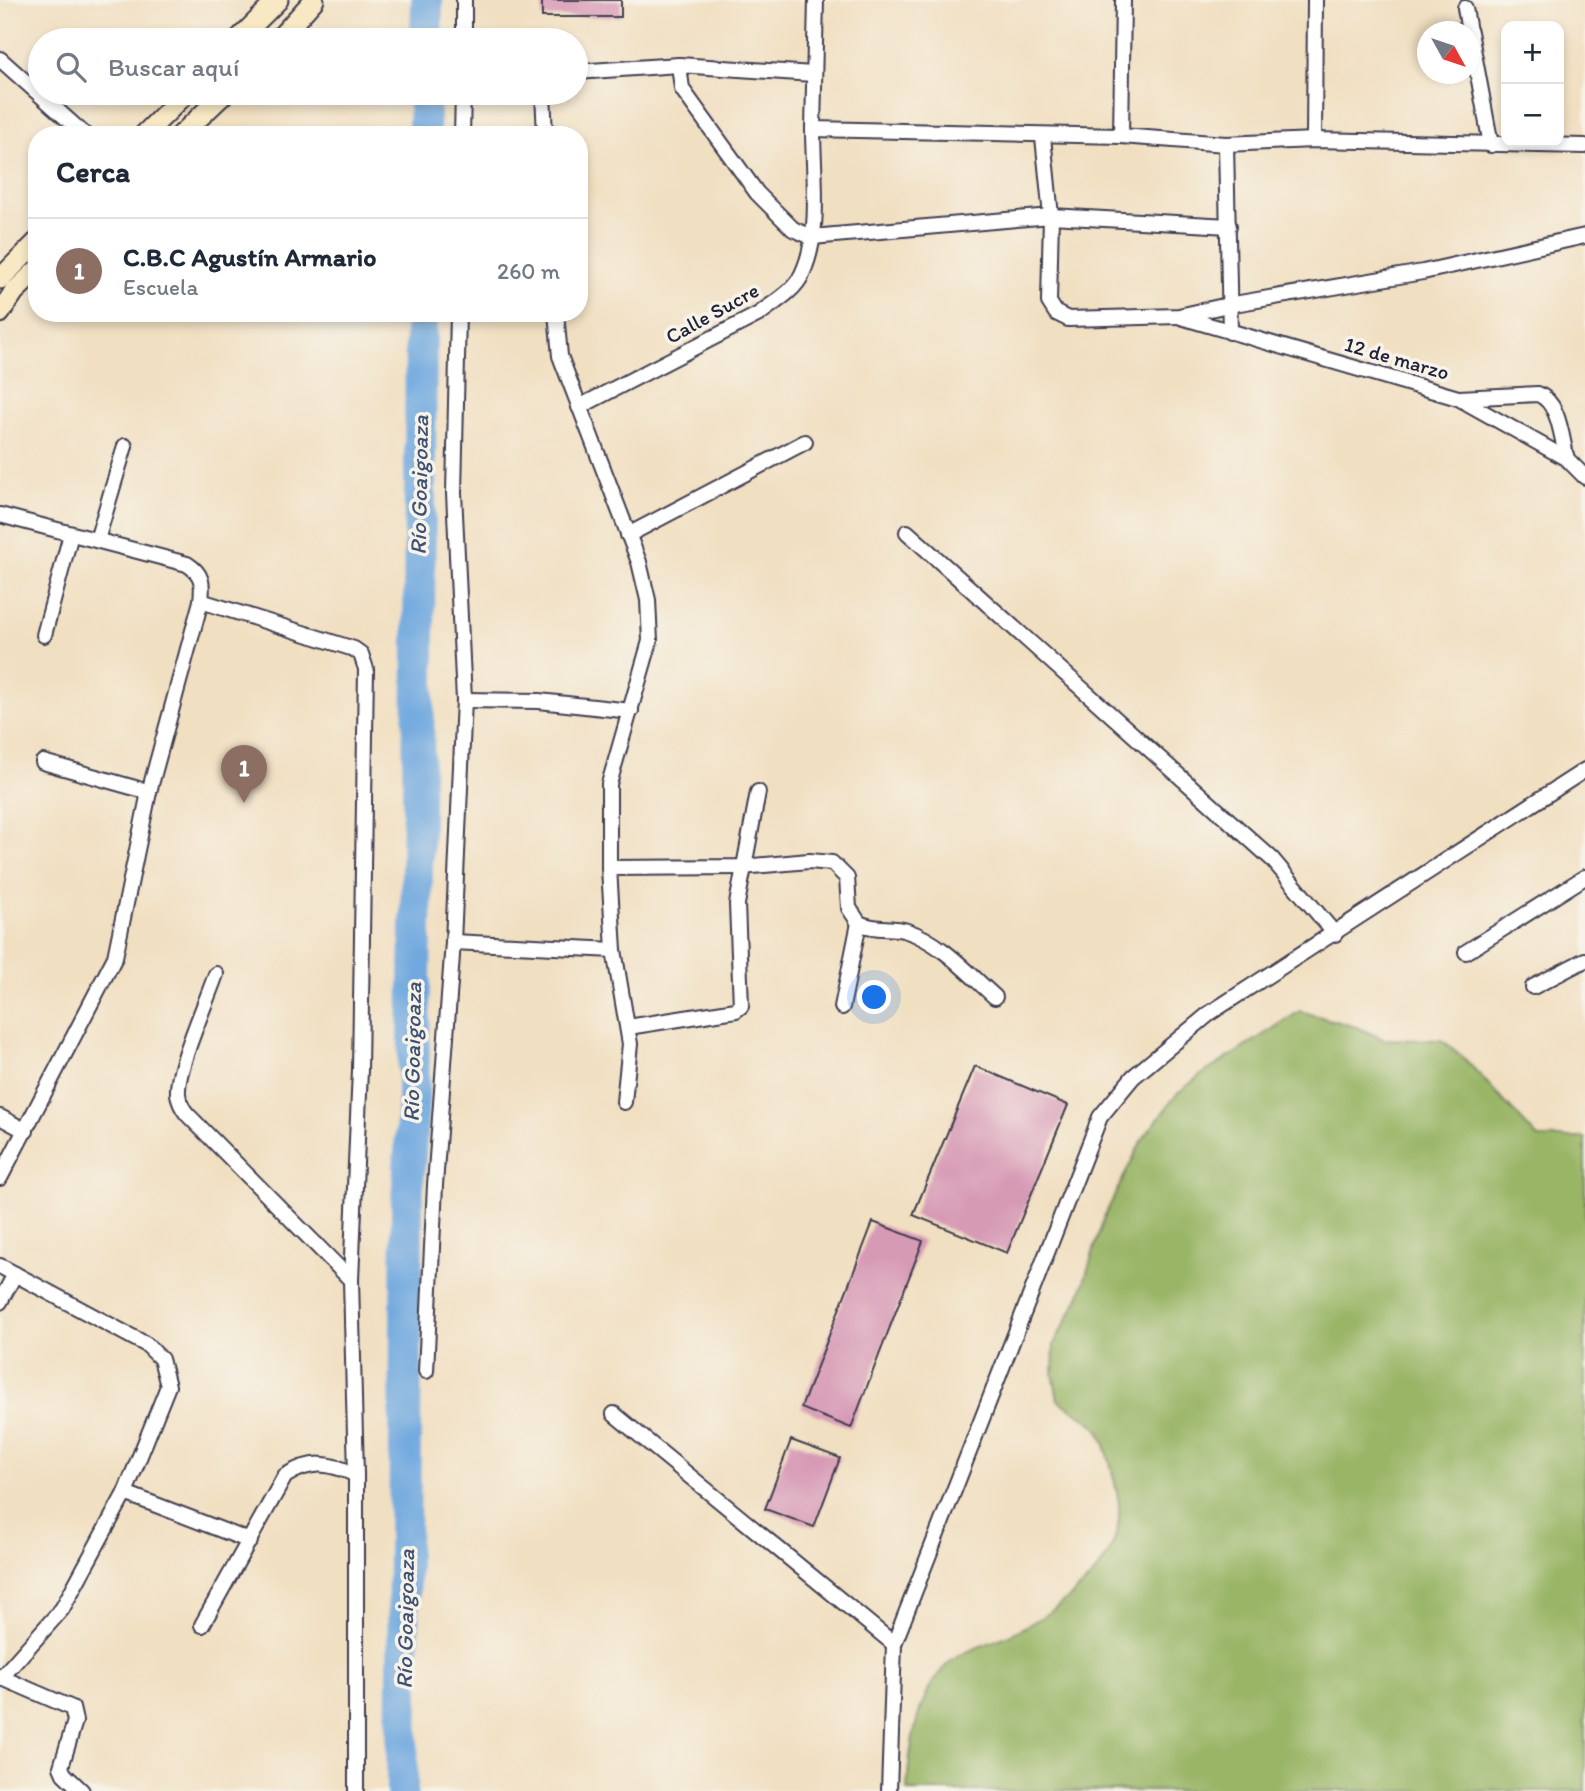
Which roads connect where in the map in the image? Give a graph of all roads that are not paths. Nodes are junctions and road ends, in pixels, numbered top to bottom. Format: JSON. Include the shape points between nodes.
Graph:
{"nodes":[{"id":1,"x":278,"y":0,"type":"edge"},
{"id":2,"x":314,"y":0,"type":"edge"},
{"id":3,"x":464,"y":0,"type":"edge"},
{"id":4,"x":816,"y":0,"type":"edge"},
{"id":5,"x":1123,"y":0,"type":"edge"},
{"id":6,"x":1315,"y":0,"type":"edge"},
{"id":7,"x":1465,"y":8,"type":"dead end"},
{"id":8,"x":1467,"y":21,"type":"edge"},
{"id":9,"x":250,"y":28,"type":"edge"},
{"id":10,"x":289,"y":28,"type":"edge"},
{"id":11,"x":464,"y":28,"type":"edge"},
{"id":12,"x":0,"y":59,"type":"edge"},
{"id":13,"x":679,"y":65,"type":"junction"},
{"id":14,"x":588,"y":71,"type":"edge"},
{"id":15,"x":813,"y":74,"type":"junction"},
{"id":16,"x":28,"y":84,"type":"edge"},
{"id":17,"x":1479,"y":84,"type":"edge"},
{"id":18,"x":51,"y":105,"type":"edge"},
{"id":19,"x":174,"y":105,"type":"edge"},
{"id":20,"x":213,"y":105,"type":"edge"},
{"id":21,"x":463,"y":105,"type":"edge"},
{"id":22,"x":544,"y":105,"type":"edge"},
{"id":23,"x":75,"y":126,"type":"edge"},
{"id":24,"x":153,"y":126,"type":"edge"},
{"id":25,"x":193,"y":126,"type":"edge"},
{"id":26,"x":462,"y":126,"type":"edge"},
{"id":27,"x":545,"y":126,"type":"edge"},
{"id":28,"x":813,"y":130,"type":"junction"},
{"id":29,"x":1043,"y":136,"type":"junction"},
{"id":30,"x":1121,"y":136,"type":"junction"},
{"id":31,"x":1314,"y":141,"type":"junction"},
{"id":32,"x":1226,"y":144,"type":"junction"},
{"id":33,"x":1491,"y":145,"type":"junction"},
{"id":34,"x":1585,"y":146,"type":"edge"},
{"id":35,"x":1051,"y":216,"type":"junction"},
{"id":36,"x":1229,"y":226,"type":"junction"},
{"id":37,"x":1585,"y":236,"type":"edge"},
{"id":38,"x":812,"y":237,"type":"junction"},
{"id":39,"x":28,"y":251,"type":"edge"},
{"id":40,"x":0,"y":279,"type":"edge"},
{"id":41,"x":28,"y":279,"type":"edge"},
{"id":42,"x":1228,"y":305,"type":"junction"},
{"id":43,"x":0,"y":313,"type":"edge"},
{"id":44,"x":1179,"y":316,"type":"junction"},
{"id":45,"x":458,"y":322,"type":"edge"},
{"id":46,"x":557,"y":322,"type":"edge"},
{"id":47,"x":1230,"y":332,"type":"junction"},
{"id":48,"x":1458,"y":398,"type":"junction"},
{"id":49,"x":579,"y":407,"type":"junction"},
{"id":50,"x":805,"y":442,"type":"dead end"},
{"id":51,"x":125,"y":446,"type":"dead end"},
{"id":52,"x":1567,"y":458,"type":"junction"},
{"id":53,"x":1585,"y":477,"type":"edge"},
{"id":54,"x":0,"y":515,"type":"edge"},
{"id":55,"x":907,"y":532,"type":"dead end"},
{"id":56,"x":71,"y":534,"type":"junction"},
{"id":57,"x":628,"y":535,"type":"junction"},
{"id":58,"x":97,"y":540,"type":"junction"},
{"id":59,"x":201,"y":601,"type":"junction"},
{"id":60,"x":44,"y":635,"type":"dead end"},
{"id":61,"x":464,"y":700,"type":"junction"},
{"id":62,"x":631,"y":711,"type":"junction"},
{"id":63,"x":43,"y":762,"type":"dead end"},
{"id":64,"x":1585,"y":770,"type":"edge"},
{"id":65,"x":149,"y":792,"type":"junction"},
{"id":66,"x":758,"y":792,"type":"dead end"},
{"id":67,"x":743,"y":867,"type":"junction"},
{"id":68,"x":609,"y":868,"type":"junction"},
{"id":69,"x":1585,"y":877,"type":"edge"},
{"id":70,"x":859,"y":923,"type":"junction"},
{"id":71,"x":1335,"y":934,"type":"junction"},
{"id":72,"x":453,"y":942,"type":"junction"},
{"id":73,"x":614,"y":950,"type":"junction"},
{"id":74,"x":1466,"y":952,"type":"dead end"},
{"id":75,"x":1585,"y":960,"type":"edge"},
{"id":76,"x":216,"y":974,"type":"dead end"},
{"id":77,"x":1533,"y":987,"type":"dead end"},
{"id":78,"x":995,"y":997,"type":"dead end"},
{"id":79,"x":842,"y":1007,"type":"dead end"},
{"id":80,"x":628,"y":1027,"type":"junction"},
{"id":81,"x":624,"y":1102,"type":"dead end"},
{"id":82,"x":0,"y":1117,"type":"edge"},
{"id":83,"x":26,"y":1131,"type":"junction"},
{"id":84,"x":0,"y":1178,"type":"edge"},
{"id":85,"x":0,"y":1266,"type":"edge"},
{"id":86,"x":15,"y":1274,"type":"junction"},
{"id":87,"x":351,"y":1280,"type":"junction"},
{"id":88,"x":0,"y":1302,"type":"edge"},
{"id":89,"x":426,"y":1371,"type":"dead end"},
{"id":90,"x":614,"y":1415,"type":"dead end"},
{"id":91,"x":356,"y":1475,"type":"junction"},
{"id":92,"x":125,"y":1493,"type":"junction"},
{"id":93,"x":250,"y":1541,"type":"junction"},
{"id":94,"x":202,"y":1625,"type":"dead end"},
{"id":95,"x":894,"y":1644,"type":"junction"},
{"id":96,"x":0,"y":1678,"type":"edge"},
{"id":97,"x":82,"y":1791,"type":"edge"},
{"id":98,"x":356,"y":1791,"type":"edge"},
{"id":99,"x":889,"y":1791,"type":"edge"}],
"edges":[{"from":1,"to":9,"type":"main road"},
{"from":2,"to":10,"type":"main road"},
{"from":3,"to":11,"type":"street"},
{"from":4,"to":15,"type":"street","name":"Calle Sucre"},
{"from":5,"to":30,"type":"street"},
{"from":6,"to":31,"type":"street"},
{"from":7,"to":8,"type":"street"},
{"from":12,"to":16,"type":"street"},
{"from":13,"to":14,"type":"street"},
{"from":13,"to":15,"type":"street"},
{"from":13,"to":38,"type":"street","via":[[682,89],[757,193],[793,229]]},
{"from":15,"to":28,"type":"street","name":"Calle Sucre"},
{"from":17,"to":33,"type":"street"},
{"from":18,"to":23,"type":"street"},
{"from":19,"to":24,"type":"main road"},
{"from":20,"to":25,"type":"main road"},
{"from":21,"to":26,"type":"street"},
{"from":22,"to":27,"type":"street"},
{"from":28,"to":29,"type":"street"},
{"from":28,"to":38,"type":"street","name":"Calle Sucre"},
{"from":29,"to":30,"type":"street"},
{"from":29,"to":35,"type":"street"},
{"from":30,"to":32,"type":"street"},
{"from":31,"to":32,"type":"street"},
{"from":31,"to":33,"type":"street"},
{"from":32,"to":36,"type":"street"},
{"from":33,"to":34,"type":"street"},
{"from":35,"to":36,"type":"street"},
{"from":35,"to":38,"type":"street"},
{"from":35,"to":44,"type":"street","via":[[1049,302],[1056,313],[1068,319]]},
{"from":36,"to":42,"type":"street"},
{"from":37,"to":42,"type":"street","via":[[1423,272]]},
{"from":38,"to":49,"type":"street","name":"Calle Sucre","via":[[802,276],[759,314]]},
{"from":39,"to":40,"type":"main road"},
{"from":41,"to":43,"type":"main road"},
{"from":42,"to":44,"type":"street"},
{"from":42,"to":47,"type":"street"},
{"from":44,"to":47,"type":"street","name":"12 de marzo"},
{"from":45,"to":61,"type":"street","via":[[454,493]]},
{"from":46,"to":49,"type":"street","via":[[560,356]]},
{"from":47,"to":48,"type":"street","name":"12 de marzo"},
{"from":48,"to":52,"type":"street","name":"12 de marzo"},
{"from":48,"to":52,"type":"street","via":[[1538,394],[1547,398]]},
{"from":49,"to":57,"type":"street"},
{"from":50,"to":57,"type":"street"},
{"from":51,"to":58,"type":"street"},
{"from":52,"to":53,"type":"street","name":"12 de marzo"},
{"from":54,"to":56,"type":"street"},
{"from":55,"to":71,"type":"street","via":[[1272,859]]},
{"from":56,"to":58,"type":"street"},
{"from":56,"to":60,"type":"street"},
{"from":57,"to":62,"type":"street","via":[[648,600],[650,641]]},
{"from":58,"to":59,"type":"street","via":[[187,564],[201,578]]},
{"from":59,"to":65,"type":"street"},
{"from":59,"to":87,"type":"street","via":[[354,649],[366,669],[360,1070]]},
{"from":61,"to":62,"type":"street","via":[[539,701]]},
{"from":61,"to":72,"type":"street"},
{"from":62,"to":68,"type":"street","via":[[609,784]]},
{"from":63,"to":65,"type":"street"},
{"from":64,"to":71,"type":"street"},
{"from":65,"to":83,"type":"street","via":[[115,957]]},
{"from":66,"to":67,"type":"street"},
{"from":67,"to":68,"type":"street"},
{"from":67,"to":70,"type":"street","via":[[809,860],[832,863],[847,878],[849,908]]},
{"from":67,"to":80,"type":"street","via":[[737,904],[741,1006]]},
{"from":68,"to":73,"type":"street"},
{"from":69,"to":74,"type":"street"},
{"from":70,"to":78,"type":"street","via":[[921,936]]},
{"from":70,"to":79,"type":"street"},
{"from":71,"to":95,"type":"street","via":[[1210,1013],[1133,1077],[1100,1116]]},
{"from":72,"to":73,"type":"street"},
{"from":72,"to":89,"type":"street"},
{"from":73,"to":80,"type":"street"},
{"from":75,"to":77,"type":"street"},
{"from":76,"to":87,"type":"street","via":[[183,1068],[180,1103]]},
{"from":80,"to":81,"type":"street"},
{"from":82,"to":83,"type":"street"},
{"from":83,"to":84,"type":"street"},
{"from":85,"to":86,"type":"street"},
{"from":86,"to":88,"type":"street"},
{"from":86,"to":92,"type":"street","via":[[134,1336],[166,1369],[168,1386]]},
{"from":87,"to":91,"type":"street"},
{"from":90,"to":95,"type":"street"},
{"from":91,"to":93,"type":"street","via":[[333,1464],[293,1471],[285,1476]]},
{"from":91,"to":98,"type":"street"},
{"from":92,"to":93,"type":"street"},
{"from":92,"to":96,"type":"street","via":[[62,1609]]},
{"from":93,"to":94,"type":"street"},
{"from":95,"to":99,"type":"street"},
{"from":96,"to":97,"type":"street","via":[[72,1707],[75,1721],[61,1767]]}]}
